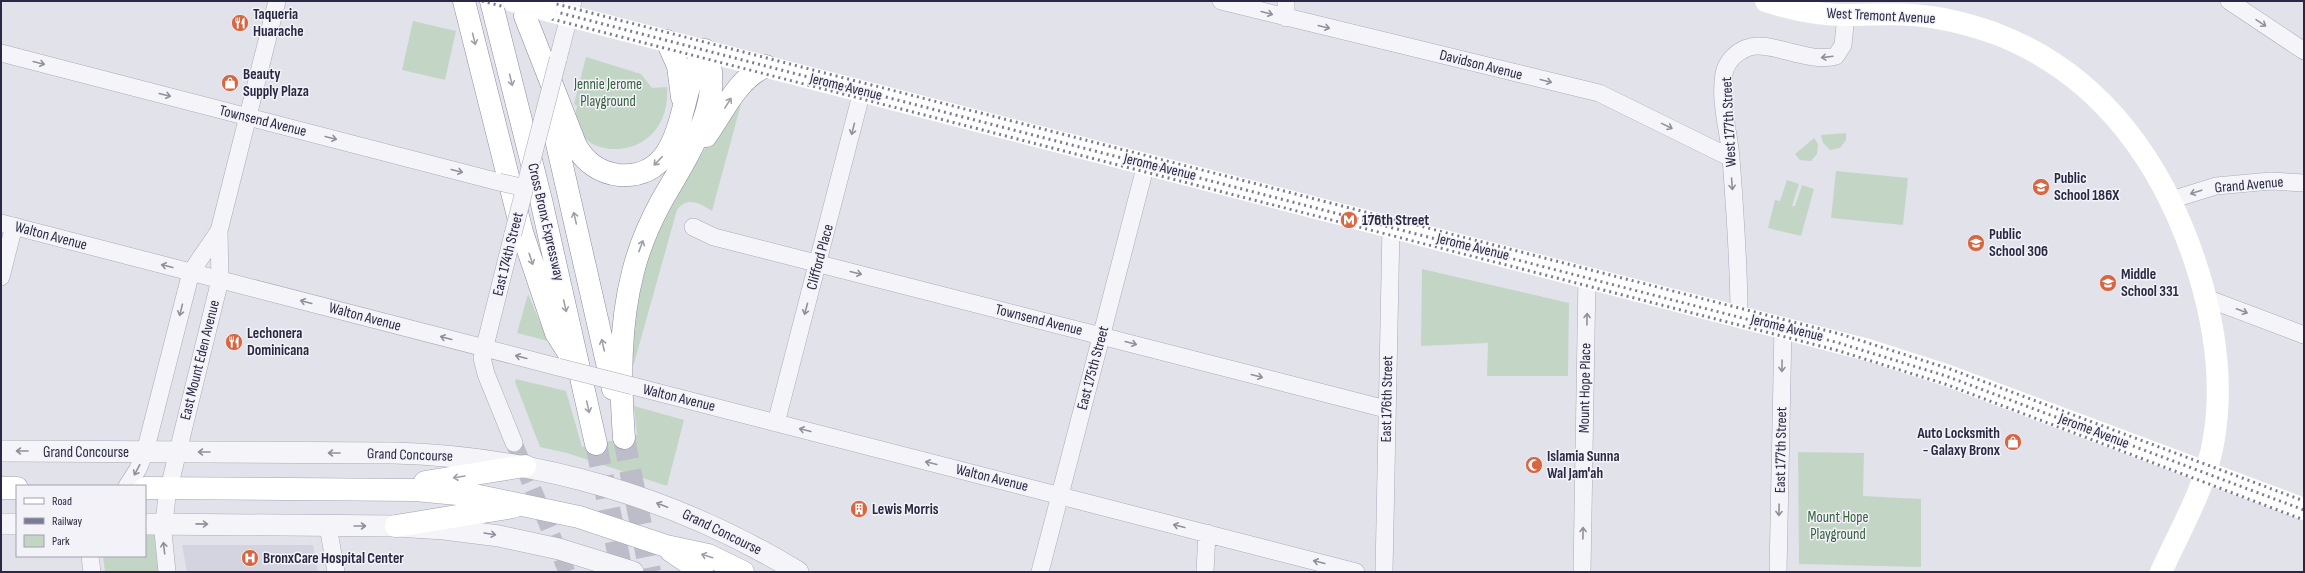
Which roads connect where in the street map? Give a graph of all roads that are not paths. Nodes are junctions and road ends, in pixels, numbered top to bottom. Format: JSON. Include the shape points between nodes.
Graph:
{"nodes":[{"id":1,"x":278,"y":1,"type":"edge"},
{"id":2,"x":464,"y":1,"type":"edge"},
{"id":3,"x":491,"y":1,"type":"edge"},
{"id":4,"x":1221,"y":1,"type":"edge"},
{"id":5,"x":1286,"y":1,"type":"edge"},
{"id":6,"x":1766,"y":1,"type":"edge"},
{"id":7,"x":2229,"y":1,"type":"edge"},
{"id":8,"x":526,"y":7,"type":"edge"},
{"id":9,"x":571,"y":8,"type":"edge"},
{"id":10,"x":1846,"y":15,"type":"junction"},
{"id":11,"x":1286,"y":18,"type":"junction"},
{"id":12,"x":667,"y":41,"type":"junction"},
{"id":13,"x":705,"y":50,"type":"junction"},
{"id":14,"x":2304,"y":51,"type":"edge"},
{"id":15,"x":1,"y":53,"type":"edge"},
{"id":16,"x":766,"y":66,"type":"junction"},
{"id":17,"x":862,"y":91,"type":"junction"},
{"id":18,"x":248,"y":117,"type":"junction"},
{"id":19,"x":678,"y":128,"type":"junction"},
{"id":20,"x":1731,"y":158,"type":"junction"},
{"id":21,"x":1146,"y":164,"type":"junction"},
{"id":22,"x":673,"y":181,"type":"junction"},
{"id":23,"x":2304,"y":183,"type":"edge"},
{"id":24,"x":525,"y":188,"type":"junction"},
{"id":25,"x":2171,"y":200,"type":"junction"},
{"id":26,"x":8,"y":224,"type":"edge"},
{"id":27,"x":693,"y":227,"type":"dead end"},
{"id":28,"x":1391,"y":227,"type":"junction"},
{"id":29,"x":219,"y":231,"type":"junction"},
{"id":30,"x":818,"y":263,"type":"junction"},
{"id":31,"x":191,"y":272,"type":"junction"},
{"id":32,"x":1587,"y":276,"type":"junction"},
{"id":33,"x":1,"y":277,"type":"edge"},
{"id":34,"x":220,"y":280,"type":"junction"},
{"id":35,"x":2206,"y":298,"type":"junction"},
{"id":36,"x":1740,"y":316,"type":"junction"},
{"id":37,"x":1783,"y":328,"type":"junction"},
{"id":38,"x":2304,"y":335,"type":"edge"},
{"id":39,"x":1101,"y":336,"type":"junction"},
{"id":40,"x":484,"y":347,"type":"junction"},
{"id":41,"x":579,"y":370,"type":"junction"},
{"id":42,"x":1386,"y":409,"type":"junction"},
{"id":43,"x":776,"y":423,"type":"junction"},
{"id":44,"x":514,"y":443,"type":"tunnel mouth"},
{"id":45,"x":596,"y":444,"type":"tunnel mouth"},
{"id":46,"x":1,"y":451,"type":"edge"},
{"id":47,"x":145,"y":452,"type":"junction"},
{"id":48,"x":177,"y":452,"type":"junction"},
{"id":49,"x":525,"y":466,"type":"junction"},
{"id":50,"x":2205,"y":472,"type":"junction"},
{"id":51,"x":128,"y":485,"type":"edge"},
{"id":52,"x":1,"y":488,"type":"edge"},
{"id":53,"x":16,"y":488,"type":"edge"},
{"id":54,"x":146,"y":488,"type":"edge"},
{"id":55,"x":169,"y":488,"type":"junction"},
{"id":56,"x":376,"y":490,"type":"junction"},
{"id":57,"x":1060,"y":496,"type":"junction"},
{"id":58,"x":529,"y":504,"type":"junction"},
{"id":59,"x":2304,"y":509,"type":"edge"},
{"id":60,"x":1,"y":524,"type":"edge"},
{"id":61,"x":16,"y":524,"type":"edge"},
{"id":62,"x":154,"y":524,"type":"edge"},
{"id":63,"x":328,"y":526,"type":"junction"},
{"id":64,"x":396,"y":526,"type":"junction"},
{"id":65,"x":1206,"y":534,"type":"junction"},
{"id":66,"x":666,"y":546,"type":"junction"},
{"id":67,"x":90,"y":557,"type":"edge"},
{"id":68,"x":92,"y":572,"type":"edge"},
{"id":69,"x":167,"y":572,"type":"edge"},
{"id":70,"x":336,"y":572,"type":"edge"},
{"id":71,"x":633,"y":572,"type":"edge"},
{"id":72,"x":702,"y":572,"type":"edge"},
{"id":73,"x":743,"y":572,"type":"edge"},
{"id":74,"x":798,"y":572,"type":"edge"},
{"id":75,"x":1040,"y":572,"type":"edge"},
{"id":76,"x":1205,"y":572,"type":"edge"},
{"id":77,"x":1356,"y":572,"type":"edge"},
{"id":78,"x":1384,"y":572,"type":"edge"},
{"id":79,"x":1582,"y":572,"type":"edge"},
{"id":80,"x":1778,"y":572,"type":"edge"},
{"id":81,"x":2161,"y":572,"type":"edge"}],
"edges":[{"from":1,"to":18,"type":"street","name":"East Mount Eden Avenue"},
{"from":2,"to":41,"type":"main road","one_way":true,"via":[[526,243],[556,333]]},
{"from":3,"to":41,"type":"main road","name":"Cross Bronx Expressway","one_way":true,"via":[[541,200]]},
{"from":4,"to":11,"type":"street","name":"Davidson Avenue","one_way":true},
{"from":5,"to":11,"type":"street"},
{"from":6,"to":10,"type":"main road","name":"West Tremont Avenue","via":[[1801,11]]},
{"from":7,"to":14,"type":"street","one_way":true},
{"from":8,"to":9,"type":"main road","name":"Jerome Avenue"},
{"from":19,"to":8,"type":"main road","one_way":true,"via":[[663,156],[648,170],[619,175],[593,166],[582,155],[573,140]]},
{"from":8,"to":22,"type":"main road","name":"Cross Bronx Expressway","via":[[624,438],[622,362],[630,283],[649,226]]},
{"from":9,"to":12,"type":"main road","name":"Jerome Avenue"},
{"from":9,"to":24,"type":"street","name":"East 174th Street","bridge":true},
{"from":10,"to":20,"type":"street","name":"West 177th Street","one_way":true,"via":[[1843,45],[1836,56],[1817,58],[1758,45],[1747,48],[1727,64],[1724,75],[1724,101]]},
{"from":10,"to":25,"type":"main road","name":"West Tremont Avenue","via":[[1912,15],[1952,21],[1994,33],[2035,53],[2086,88],[2113,114],[2151,163]]},
{"from":11,"to":20,"type":"street","name":"Davidson Avenue","one_way":true,"via":[[1599,93]]},
{"from":12,"to":13,"type":"main road","name":"Jerome Avenue"},
{"from":12,"to":19,"type":"main road","via":[[676,59],[681,80],[682,100]]},
{"from":13,"to":16,"type":"main road","name":"Jerome Avenue"},
{"from":13,"to":19,"type":"main road","via":[[696,64]]},
{"from":13,"to":22,"type":"main road","via":[[711,79],[706,112]]},
{"from":15,"to":18,"type":"street","name":"Townsend Avenue","one_way":true},
{"from":16,"to":17,"type":"main road","name":"Jerome Avenue"},
{"from":22,"to":16,"type":"main road","one_way":true,"via":[[716,122],[737,87],[752,73]]},
{"from":17,"to":21,"type":"main road","name":"Jerome Avenue"},
{"from":17,"to":30,"type":"street","name":"Clifford Place","one_way":true},
{"from":18,"to":24,"type":"street","name":"Townsend Avenue","one_way":true,"bridge":true},
{"from":18,"to":29,"type":"street","name":"East Mount Eden Avenue"},
{"from":20,"to":36,"type":"street","name":"West 177th Street","one_way":true},
{"from":21,"to":28,"type":"main road","name":"Jerome Avenue"},
{"from":21,"to":39,"type":"street","name":"East 175th Street"},
{"from":23,"to":25,"type":"street","name":"Grand Avenue","one_way":true,"via":[[2271,181],[2216,186]]},
{"from":24,"to":40,"type":"street","name":"East 174th Street","bridge":true},
{"from":25,"to":35,"type":"main road","name":"West Tremont Avenue","via":[[2194,257]]},
{"from":31,"to":26,"type":"street","name":"Walton Avenue","one_way":true},
{"from":26,"to":33,"type":"street"},
{"from":27,"to":30,"type":"street","name":"Townsend Avenue","via":[[714,237]]},
{"from":28,"to":32,"type":"main road","name":"Jerome Avenue"},
{"from":28,"to":42,"type":"street","name":"East 176th Street"},
{"from":29,"to":31,"type":"street","name":"East Mount Eden Avenue"},
{"from":29,"to":34,"type":"street","name":"East Mount Eden Avenue"},
{"from":30,"to":39,"type":"street","name":"Townsend Avenue","one_way":true},
{"from":30,"to":43,"type":"street","name":"Clifford Place","one_way":true},
{"from":31,"to":34,"type":"street","name":"Walton Avenue"},
{"from":31,"to":47,"type":"street","name":"East Mount Eden Avenue","one_way":true},
{"from":32,"to":36,"type":"main road","name":"Jerome Avenue"},
{"from":79,"to":32,"type":"street","name":"Mount Hope Place","one_way":true},
{"from":40,"to":34,"type":"street","name":"Walton Avenue","one_way":true},
{"from":34,"to":48,"type":"street","name":"East Mount Eden Avenue"},
{"from":35,"to":38,"type":"street","one_way":true},
{"from":35,"to":50,"type":"main road","name":"West Tremont Avenue","via":[[2218,388],[2214,440]]},
{"from":36,"to":37,"type":"main road","name":"Jerome Avenue"},
{"from":37,"to":50,"type":"main road","name":"Jerome Avenue","via":[[1868,350],[1946,375]]},
{"from":37,"to":80,"type":"street","name":"East 177th Street","one_way":true},
{"from":39,"to":42,"type":"street","name":"Townsend Avenue","one_way":true},
{"from":39,"to":57,"type":"street","name":"East 175th Street"},
{"from":43,"to":40,"type":"street","name":"Walton Avenue","one_way":true,"bridge":true},
{"from":40,"to":44,"type":"street","name":"East 174th Street","via":[[484,368]]},
{"from":41,"to":45,"type":"main road","name":"Cross Bronx Expressway","one_way":true},
{"from":42,"to":78,"type":"street","name":"East 176th Street"},
{"from":57,"to":43,"type":"street","name":"Walton Avenue","one_way":true},
{"from":47,"to":46,"type":"street","name":"Grand Concourse","one_way":true},
{"from":47,"to":48,"type":"street","name":"Grand Concourse"},
{"from":47,"to":51,"type":"street","name":"East Mount Eden Avenue","one_way":true},
{"from":49,"to":48,"type":"street","name":"Grand Concourse","one_way":true,"via":[[469,458],[412,454]]},
{"from":48,"to":55,"type":"street","name":"East Mount Eden Avenue"},
{"from":49,"to":56,"type":"main road","one_way":true},
{"from":74,"to":49,"type":"street","name":"Grand Concourse","one_way":true,"via":[[748,544],[672,509],[594,482]]},
{"from":50,"to":59,"type":"main road","name":"Jerome Avenue"},
{"from":50,"to":81,"type":"main road","name":"West Tremont Avenue"},
{"from":52,"to":53,"type":"main road"},
{"from":54,"to":55,"type":"main road","name":"Grand Concourse"},
{"from":55,"to":56,"type":"main road","name":"Grand Concourse"},
{"from":55,"to":62,"type":"street","name":"East Mount Eden Avenue"},
{"from":56,"to":58,"type":"main road","name":"Grand Concourse","via":[[453,493]]},
{"from":65,"to":57,"type":"street","name":"Walton Avenue","one_way":true},
{"from":57,"to":75,"type":"street","name":"East 175th Street"},
{"from":58,"to":64,"type":"main road"},
{"from":58,"to":66,"type":"main road","name":"Grand Concourse","via":[[611,526]]},
{"from":60,"to":61,"type":"street"},
{"from":62,"to":63,"type":"street","one_way":true},
{"from":69,"to":62,"type":"street","name":"East Mount Eden Avenue","one_way":true,"via":[[163,546]]},
{"from":63,"to":64,"type":"street","one_way":true},
{"from":63,"to":70,"type":"street"},
{"from":64,"to":71,"type":"street","one_way":true,"via":[[462,530],[510,538],[573,552]]},
{"from":65,"to":76,"type":"street"},
{"from":77,"to":65,"type":"street","name":"Walton Avenue","one_way":true},
{"from":66,"to":72,"type":"main road","name":"Grand Concourse"},
{"from":73,"to":66,"type":"main road","name":"Grand Concourse","one_way":true,"via":[[708,555]]},
{"from":67,"to":68,"type":"street"}]}
